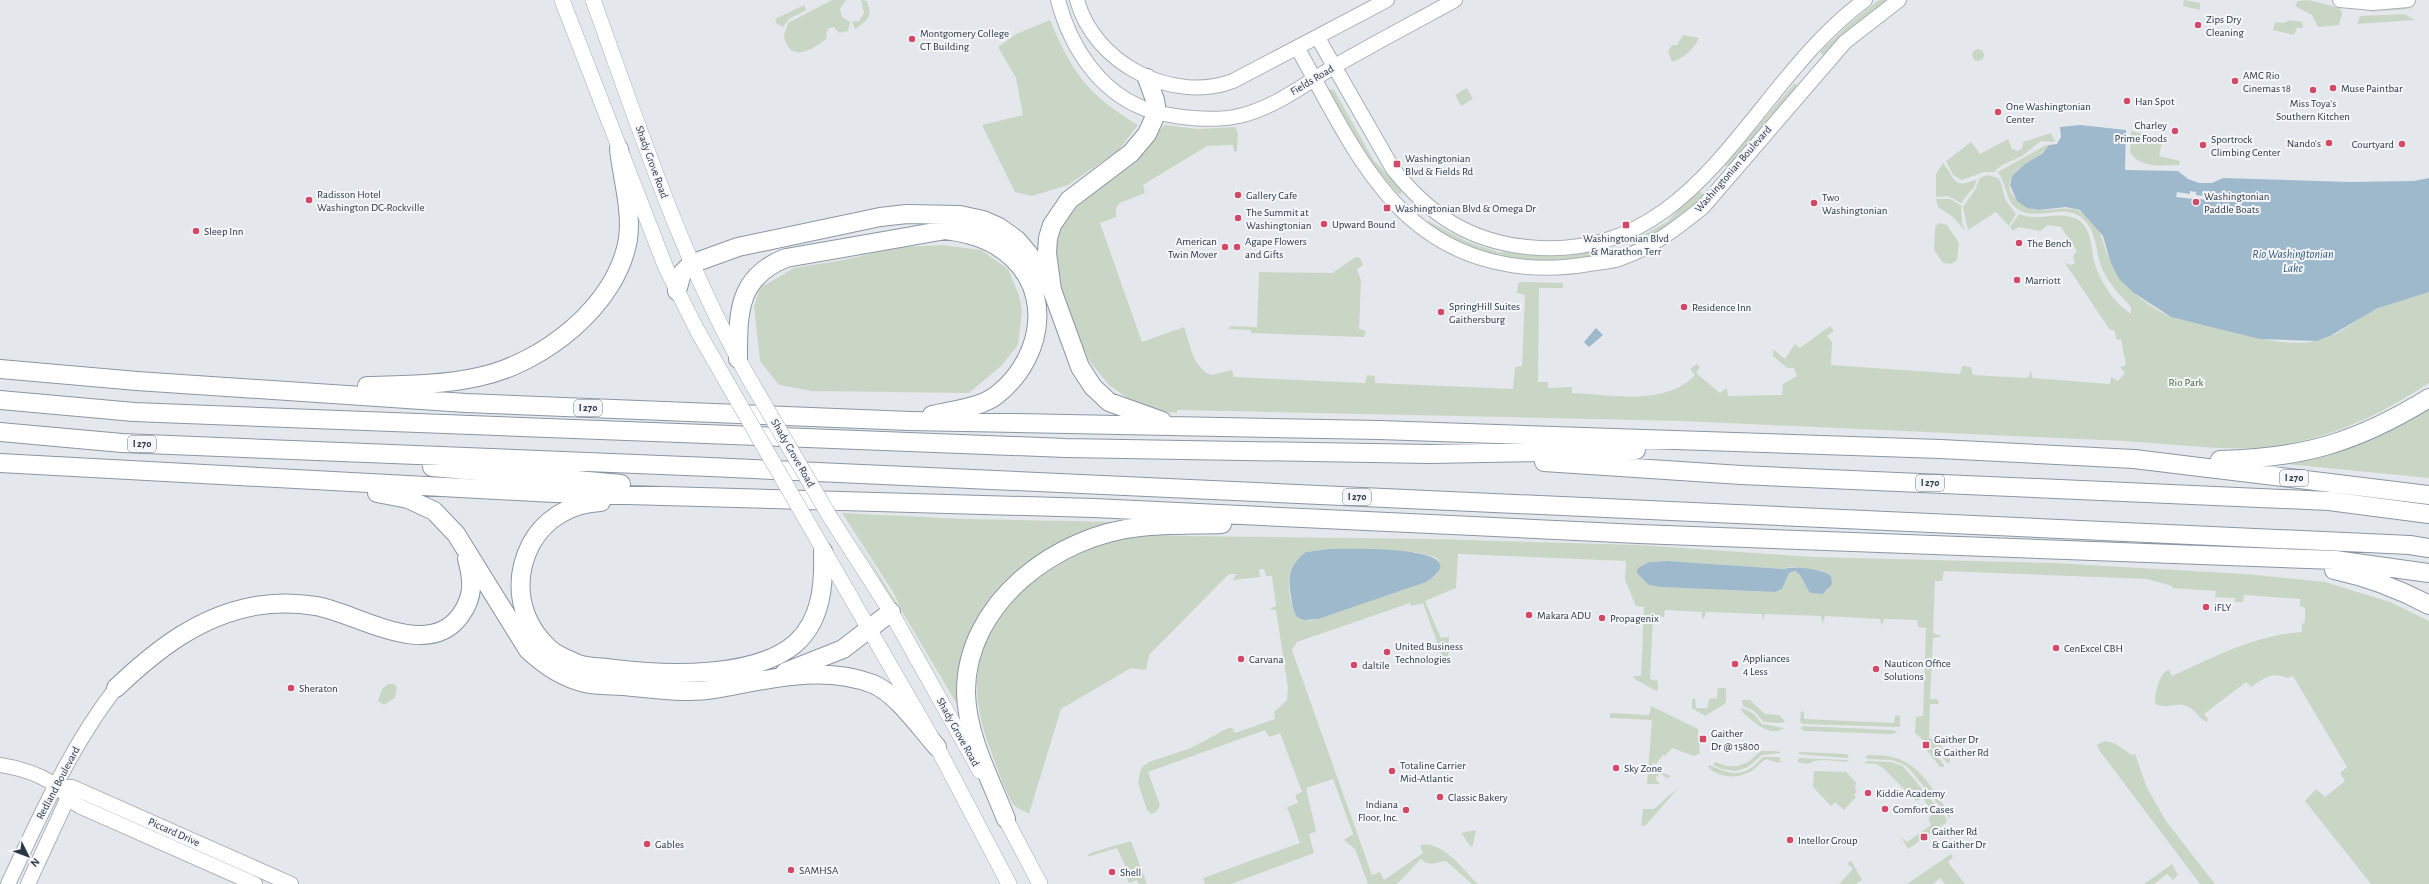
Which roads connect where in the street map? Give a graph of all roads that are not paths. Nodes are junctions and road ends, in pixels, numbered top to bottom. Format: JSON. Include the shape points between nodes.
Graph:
{"nodes":[{"id":1,"x":562,"y":0,"type":"edge"},
{"id":2,"x":593,"y":0,"type":"edge"},
{"id":3,"x":1058,"y":0,"type":"edge"},
{"id":4,"x":1078,"y":0,"type":"edge"},
{"id":5,"x":1387,"y":0,"type":"edge"},
{"id":6,"x":1455,"y":0,"type":"edge"},
{"id":7,"x":1865,"y":0,"type":"edge"},
{"id":8,"x":1899,"y":0,"type":"edge"},
{"id":9,"x":2340,"y":0,"type":"edge"},
{"id":10,"x":2408,"y":0,"type":"edge"},
{"id":11,"x":1318,"y":38,"type":"junction"},
{"id":12,"x":1298,"y":49,"type":"junction"},
{"id":13,"x":1803,"y":59,"type":"junction"},
{"id":14,"x":1334,"y":66,"type":"junction"},
{"id":15,"x":1817,"y":73,"type":"junction"},
{"id":16,"x":1147,"y":78,"type":"junction"},
{"id":17,"x":1315,"y":79,"type":"junction"},
{"id":18,"x":1157,"y":112,"type":"junction"},
{"id":19,"x":619,"y":149,"type":"junction"},
{"id":20,"x":1712,"y":167,"type":"junction"},
{"id":21,"x":1726,"y":180,"type":"junction"},
{"id":22,"x":691,"y":264,"type":"junction"},
{"id":23,"x":1052,"y":290,"type":"junction"},
{"id":24,"x":677,"y":291,"type":"junction"},
{"id":25,"x":738,"y":359,"type":"junction"},
{"id":26,"x":0,"y":369,"type":"edge"},
{"id":27,"x":282,"y":391,"type":"junction"},
{"id":28,"x":2429,"y":398,"type":"edge"},
{"id":29,"x":0,"y":400,"type":"edge"},
{"id":30,"x":910,"y":421,"type":"junction"},
{"id":31,"x":1176,"y":426,"type":"junction"},
{"id":32,"x":0,"y":432,"type":"edge"},
{"id":33,"x":1940,"y":449,"type":"junction"},
{"id":34,"x":284,"y":450,"type":"junction"},
{"id":35,"x":1430,"y":454,"type":"junction"},
{"id":36,"x":2159,"y":461,"type":"junction"},
{"id":37,"x":0,"y":463,"type":"edge"},
{"id":38,"x":131,"y":472,"type":"junction"},
{"id":39,"x":2429,"y":495,"type":"edge"},
{"id":40,"x":664,"y":496,"type":"junction"},
{"id":41,"x":701,"y":497,"type":"junction"},
{"id":42,"x":2429,"y":514,"type":"edge"},
{"id":43,"x":1329,"y":518,"type":"junction"},
{"id":44,"x":464,"y":546,"type":"junction"},
{"id":45,"x":2429,"y":548,"type":"edge"},
{"id":46,"x":823,"y":551,"type":"junction"},
{"id":47,"x":2279,"y":558,"type":"junction"},
{"id":48,"x":2429,"y":573,"type":"edge"},
{"id":49,"x":2429,"y":605,"type":"edge"},
{"id":50,"x":891,"y":612,"type":"junction"},
{"id":51,"x":869,"y":631,"type":"junction"},
{"id":52,"x":771,"y":677,"type":"junction"},
{"id":53,"x":116,"y":688,"type":"joint"},
{"id":54,"x":938,"y":747,"type":"junction"},
{"id":55,"x":0,"y":765,"type":"edge"},
{"id":56,"x":56,"y":786,"type":"junction"},
{"id":57,"x":70,"y":793,"type":"junction"},
{"id":58,"x":1006,"y":819,"type":"junction"},
{"id":59,"x":8,"y":884,"type":"edge"},
{"id":60,"x":28,"y":884,"type":"edge"},
{"id":61,"x":254,"y":884,"type":"edge"},
{"id":62,"x":291,"y":884,"type":"edge"},
{"id":63,"x":1009,"y":884,"type":"edge"},
{"id":64,"x":1040,"y":884,"type":"edge"}],
"edges":[{"from":1,"to":19,"type":"main road","name":"Shady Grove Road"},
{"from":2,"to":22,"type":"main road","name":"Shady Grove Road","via":[[661,189]]},
{"from":3,"to":18,"type":"street","name":"Fields Road","via":[[1072,39],[1084,61],[1099,79],[1143,108]]},
{"from":4,"to":16,"type":"street","via":[[1086,25],[1097,40],[1125,65]]},
{"from":5,"to":11,"type":"street"},
{"from":6,"to":14,"type":"street","name":"Fields Road"},
{"from":7,"to":13,"type":"street","name":"Washingtonian Boulevard","via":[[1838,22]]},
{"from":8,"to":15,"type":"street","name":"Washingtonian Boulevard","via":[[1845,42]]},
{"from":9,"to":10,"type":"street","via":[[2373,3]]},
{"from":11,"to":12,"type":"street"},
{"from":11,"to":14,"type":"street","name":"Washingtonian Boulevard"},
{"from":12,"to":16,"type":"street","via":[[1221,86],[1195,87]]},
{"from":12,"to":17,"type":"street","name":"Washingtonian Boulevard"},
{"from":13,"to":15,"type":"street"},
{"from":13,"to":20,"type":"street","name":"Washingtonian Boulevard"},
{"from":14,"to":17,"type":"street","name":"Fields Road"},
{"from":14,"to":20,"type":"street","name":"Washingtonian Boulevard","via":[[1383,154],[1404,182],[1444,219],[1479,237],[1537,248],[1575,246],[1612,239],[1640,227],[1674,206]]},
{"from":15,"to":21,"type":"street","name":"Washingtonian Boulevard"},
{"from":16,"to":18,"type":"highway"},
{"from":17,"to":18,"type":"street","name":"Fields Road","via":[[1271,104],[1239,116],[1214,119],[1188,118]]},
{"from":17,"to":21,"type":"street","name":"Washingtonian Boulevard","via":[[1359,155],[1408,216],[1441,240],[1483,259],[1532,269],[1566,268],[1618,259],[1646,248],[1681,225],[1703,207]]},
{"from":18,"to":23,"type":"highway","via":[[1142,142],[1131,154],[1069,200],[1059,213],[1048,238],[1047,253]]},
{"from":19,"to":24,"type":"main road","name":"Shady Grove Road"},
{"from":19,"to":27,"type":"highway","via":[[629,227],[623,258],[611,284],[589,314],[567,334],[522,362],[480,377],[448,382]]},
{"from":20,"to":21,"type":"street"},
{"from":22,"to":23,"type":"highway","via":[[738,247],[880,217],[907,214],[960,215],[983,220],[1017,240]]},
{"from":22,"to":24,"type":"highway","via":[[682,273]]},
{"from":22,"to":25,"type":"main road","name":"Shady Grove Road"},
{"from":23,"to":31,"type":"highway","via":[[1080,367],[1093,387],[1110,402]]},
{"from":24,"to":46,"type":"main road","name":"Shady Grove Road","bridge":true},
{"from":25,"to":30,"type":"highway","via":[[738,321],[744,294],[758,274],[772,263],[786,258],[946,230],[970,234],[996,245],[1017,263],[1030,280],[1038,308],[1037,333],[1028,357],[1016,376],[997,395],[977,404]]},
{"from":25,"to":50,"type":"main road","name":"Shady Grove Road","bridge":true,"via":[[830,517]]},
{"from":26,"to":27,"type":"highway","number":"I 270"},
{"from":27,"to":30,"type":"highway","number":"I 270","via":[[466,403]]},
{"from":28,"to":36,"type":"highway","via":[[2370,431],[2333,445],[2255,459]]},
{"from":29,"to":35,"type":"highway","number":"I 270","via":[[142,412],[896,442],[1073,448]]},
{"from":30,"to":31,"type":"highway","number":"I 270"},
{"from":31,"to":33,"type":"highway","number":"I 270","via":[[1379,430]]},
{"from":32,"to":34,"type":"highway","number":"I 270","via":[[122,443]]},
{"from":33,"to":35,"type":"highway","via":[[1882,454],[1812,451],[1600,450]]},
{"from":33,"to":36,"type":"highway","number":"I 270"},
{"from":34,"to":41,"type":"highway","via":[[481,472],[685,489]]},
{"from":34,"to":45,"type":"highway","number":"I 270","via":[[710,467],[2410,545]]},
{"from":35,"to":42,"type":"highway","number":"I 270","via":[[1740,475],[2329,501]]},
{"from":36,"to":39,"type":"highway","number":"I 270"},
{"from":37,"to":38,"type":"highway","number":"I 270"},
{"from":38,"to":40,"type":"highway","number":"I 270"},
{"from":38,"to":44,"type":"highway","via":[[171,481],[383,494],[402,498],[434,511]]},
{"from":40,"to":41,"type":"highway","number":"I 270"},
{"from":40,"to":46,"type":"highway","via":[[644,500],[593,502],[575,507],[549,521],[536,534],[526,554],[519,579],[521,601],[531,625],[552,651],[580,665],[675,674],[745,666],[765,661],[796,643],[809,628],[817,611],[824,579]]},
{"from":41,"to":43,"type":"highway","number":"I 270","via":[[1094,508]]},
{"from":43,"to":47,"type":"highway","number":"I 270","via":[[1639,534]]},
{"from":43,"to":58,"type":"highway","via":[[1140,527],[1100,536],[1058,554],[1017,582],[995,606],[976,640],[969,660],[966,694],[973,730]]},
{"from":44,"to":52,"type":"highway","via":[[528,650],[543,664],[561,674],[585,683],[672,690],[713,689]]},
{"from":44,"to":53,"type":"highway","via":[[472,576],[472,594],[456,621],[444,628],[415,636],[400,634],[316,606],[256,606],[201,623],[156,651]]},
{"from":46,"to":51,"type":"main road","name":"Shady Grove Road"},
{"from":47,"to":48,"type":"highway","number":"I 270","via":[[2335,560]]},
{"from":47,"to":49,"type":"highway","via":[[2355,574],[2408,594]]},
{"from":50,"to":51,"type":"highway"},
{"from":50,"to":58,"type":"main road","name":"Shady Grove Road"},
{"from":51,"to":52,"type":"highway","via":[[843,649]]},
{"from":51,"to":54,"type":"main road","name":"Shady Grove Road"},
{"from":52,"to":54,"type":"highway","via":[[823,675],[852,678],[874,685],[905,710]]},
{"from":53,"to":56,"type":"street","name":"Redland Boulevard","via":[[87,728]]},
{"from":54,"to":63,"type":"main road","name":"Shady Grove Road"},
{"from":55,"to":56,"type":"street","name":"Piccard Drive","via":[[31,773]]},
{"from":56,"to":57,"type":"street","name":"Piccard Drive"},
{"from":56,"to":59,"type":"street","name":"Redland Boulevard"},
{"from":57,"to":60,"type":"street","name":"Redland Boulevard"},
{"from":57,"to":61,"type":"street","name":"Piccard Drive"},
{"from":57,"to":62,"type":"street","name":"Piccard Drive"},
{"from":58,"to":64,"type":"main road","name":"Shady Grove Road"}]}
